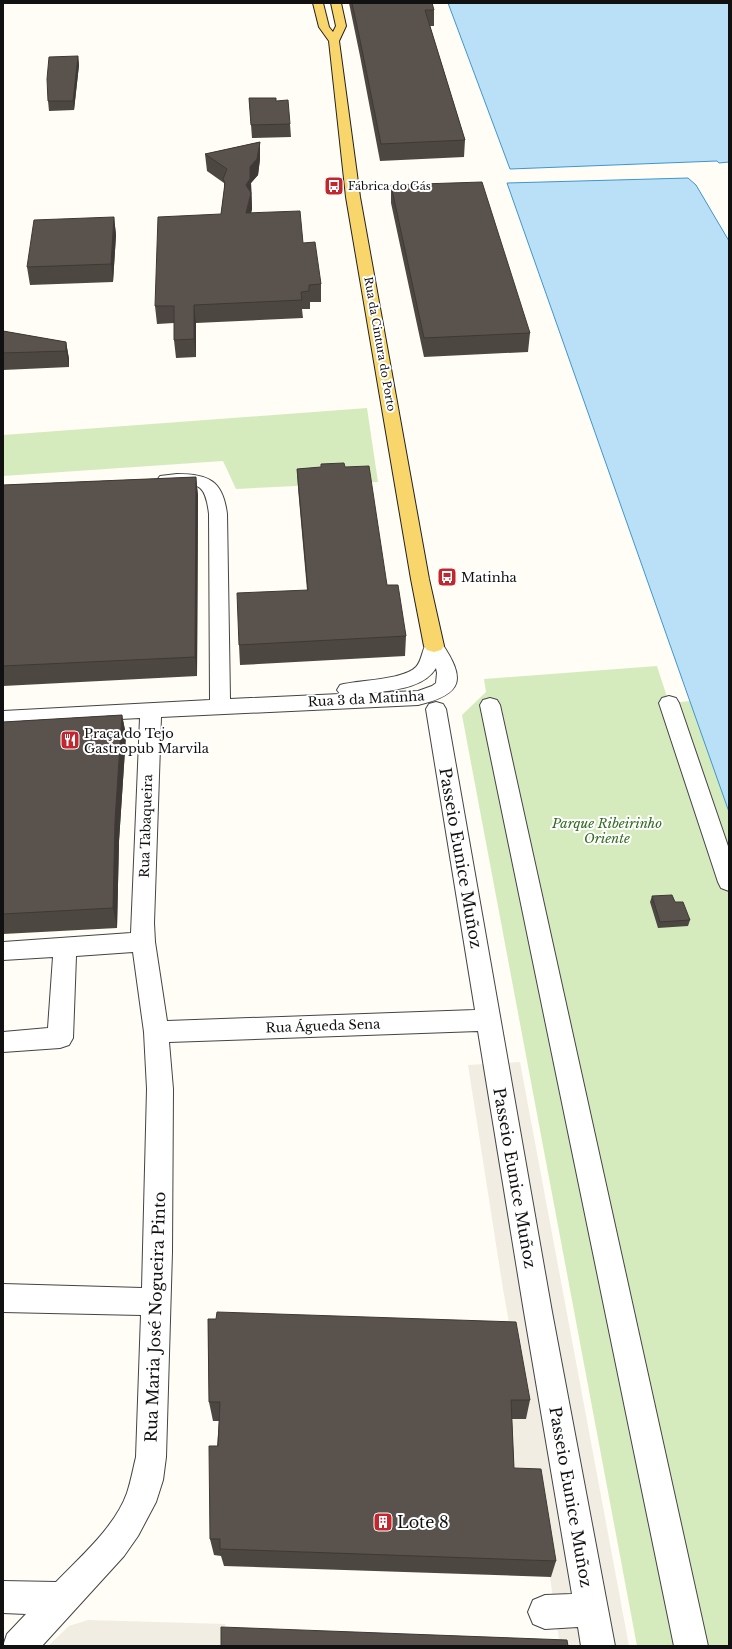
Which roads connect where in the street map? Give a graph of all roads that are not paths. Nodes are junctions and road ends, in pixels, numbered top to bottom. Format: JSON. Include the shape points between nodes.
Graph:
{"nodes":[{"id":1,"x":318,"y":3,"type":"edge"},
{"id":2,"x":336,"y":5,"type":"edge"},
{"id":3,"x":309,"y":14,"type":"dead end"},
{"id":4,"x":334,"y":41,"type":"junction"},
{"id":5,"x":146,"y":482,"type":"edge"},
{"id":6,"x":434,"y":646,"type":"joint"},
{"id":7,"x":669,"y":703,"type":"dead end"},
{"id":8,"x":490,"y":705,"type":"dead end"},
{"id":9,"x":220,"y":706,"type":"junction"},
{"id":10,"x":436,"y":709,"type":"dead end"},
{"id":11,"x":151,"y":711,"type":"junction"},
{"id":12,"x":3,"y":718,"type":"edge"},
{"id":13,"x":729,"y":882,"type":"edge"},
{"id":14,"x":143,"y":942,"type":"junction"},
{"id":15,"x":65,"y":947,"type":"junction"},
{"id":16,"x":3,"y":951,"type":"edge"},
{"id":17,"x":489,"y":1020,"type":"junction"},
{"id":18,"x":156,"y":1032,"type":"junction"},
{"id":19,"x":3,"y":1042,"type":"edge"},
{"id":20,"x":3,"y":1298,"type":"edge"},
{"id":21,"x":156,"y":1302,"type":"junction"},
{"id":22,"x":3,"y":1597,"type":"edge"},
{"id":23,"x":63,"y":1598,"type":"junction"},
{"id":24,"x":591,"y":1610,"type":"junction"},
{"id":25,"x":545,"y":1612,"type":"dead end"},
{"id":26,"x":19,"y":1646,"type":"edge"},
{"id":27,"x":598,"y":1646,"type":"edge"},
{"id":28,"x":691,"y":1646,"type":"edge"}],
"edges":[{"from":1,"to":4,"type":"main road","name":"Rua da Cintura do Porto","via":[[324,27]]},
{"from":2,"to":4,"type":"main road","name":"Rua da Cintura do Porto","via":[[341,26]]},
{"from":3,"to":4,"type":"main road","via":[[315,27]]},
{"from":4,"to":6,"type":"main road","name":"Rua da Cintura do Porto","via":[[353,197]]},
{"from":5,"to":9,"type":"street","via":[[200,480],[212,491],[216,500]]},
{"from":6,"to":9,"type":"street","name":"Rua 3 da Matinha","via":[[444,661],[448,674],[445,686],[436,694],[407,700]]},
{"from":7,"to":13,"type":"street"},
{"from":8,"to":28,"type":"street"},
{"from":9,"to":11,"type":"street","name":"Rua 3 da Matinha"},
{"from":10,"to":17,"type":"street","name":"Passeio Eunice Muñoz"},
{"from":11,"to":12,"type":"street","name":"Rua 3 da Matinha"},
{"from":11,"to":14,"type":"street","name":"Rua Tabaqueira","via":[[142,906]]},
{"from":14,"to":15,"type":"street"},
{"from":14,"to":18,"type":"street","name":"Rua Maria José Nogueira Pinto"},
{"from":15,"to":16,"type":"street"},
{"from":15,"to":19,"type":"street","via":[[60,1038]]},
{"from":17,"to":18,"type":"street","name":"Rua Águeda Sena"},
{"from":17,"to":24,"type":"street","name":"Passeio Eunice Muñoz"},
{"from":18,"to":21,"type":"street","name":"Rua Maria José Nogueira Pinto","via":[[160,1096]]},
{"from":20,"to":21,"type":"street"},
{"from":21,"to":23,"type":"street","name":"Rua Maria José Nogueira Pinto","via":[[152,1437],[147,1480],[140,1502],[113,1545]]},
{"from":22,"to":23,"type":"street"},
{"from":23,"to":26,"type":"street","name":"Rua Maria José Nogueira Pinto"},
{"from":24,"to":25,"type":"street"},
{"from":24,"to":27,"type":"street","name":"Passeio Eunice Muñoz"}]}
